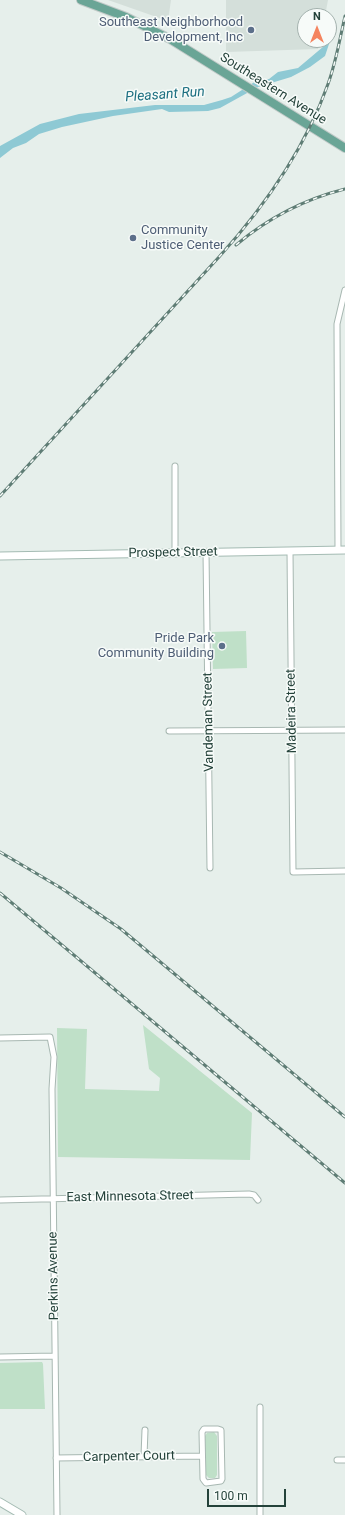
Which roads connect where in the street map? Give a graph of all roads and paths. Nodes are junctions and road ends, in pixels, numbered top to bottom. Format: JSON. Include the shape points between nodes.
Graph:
{"nodes":[{"id":1,"x":81,"y":0,"type":"edge"},
{"id":2,"x":345,"y":148,"type":"edge"},
{"id":3,"x":345,"y":290,"type":"edge"},
{"id":4,"x":174,"y":466,"type":"dead end"},
{"id":5,"x":342,"y":550,"type":"edge"},
{"id":6,"x":290,"y":551,"type":"junction"},
{"id":7,"x":206,"y":552,"type":"junction"},
{"id":8,"x":174,"y":553,"type":"junction"},
{"id":9,"x":0,"y":556,"type":"edge"},
{"id":10,"x":345,"y":730,"type":"edge"},
{"id":11,"x":169,"y":731,"type":"dead end"},
{"id":12,"x":209,"y":731,"type":"junction"},
{"id":13,"x":292,"y":731,"type":"junction"},
{"id":14,"x":210,"y":868,"type":"dead end"},
{"id":15,"x":345,"y":871,"type":"edge"},
{"id":16,"x":0,"y":1038,"type":"edge"},
{"id":17,"x":53,"y":1199,"type":"junction"},
{"id":18,"x":0,"y":1200,"type":"edge"},
{"id":19,"x":258,"y":1200,"type":"dead end"},
{"id":20,"x":55,"y":1356,"type":"junction"},
{"id":21,"x":0,"y":1357,"type":"edge"},
{"id":22,"x":260,"y":1407,"type":"dead end"},
{"id":23,"x":145,"y":1430,"type":"dead end"},
{"id":24,"x":144,"y":1456,"type":"junction"},
{"id":25,"x":202,"y":1456,"type":"junction"},
{"id":26,"x":56,"y":1458,"type":"junction"},
{"id":27,"x":337,"y":1460,"type":"dead end"},
{"id":28,"x":345,"y":1460,"type":"edge"},
{"id":29,"x":0,"y":1502,"type":"edge"},
{"id":30,"x":22,"y":1515,"type":"edge"},
{"id":31,"x":57,"y":1515,"type":"edge"},
{"id":32,"x":260,"y":1515,"type":"edge"}],
"edges":[{"from":1,"to":2,"type":"main road","name":"Southeastern Avenue","via":[[148,27],[193,52]]},
{"from":3,"to":5,"type":"street","via":[[337,324]]},
{"from":4,"to":8,"type":"street"},
{"from":5,"to":6,"type":"main road","name":"Prospect Street"},
{"from":6,"to":7,"type":"main road","name":"Prospect Street"},
{"from":6,"to":13,"type":"street","name":"Madeira Street"},
{"from":7,"to":8,"type":"main road","name":"Prospect Street"},
{"from":7,"to":12,"type":"street","name":"Vandeman Street"},
{"from":8,"to":9,"type":"main road","name":"Prospect Street"},
{"from":10,"to":13,"type":"street"},
{"from":11,"to":12,"type":"street"},
{"from":12,"to":13,"type":"street"},
{"from":12,"to":14,"type":"street","name":"Vandeman Street"},
{"from":13,"to":15,"type":"street","name":"Madeira Street","via":[[293,872]]},
{"from":16,"to":17,"type":"street","name":"Perkins Avenue","via":[[50,1037],[54,1057]]},
{"from":17,"to":18,"type":"street","name":"East Minnesota Street"},
{"from":17,"to":19,"type":"street","name":"East Minnesota Street","via":[[249,1194]]},
{"from":17,"to":20,"type":"street","name":"Perkins Avenue"},
{"from":20,"to":21,"type":"street"},
{"from":20,"to":26,"type":"street","name":"Perkins Avenue"},
{"from":22,"to":32,"type":"street"},
{"from":23,"to":24,"type":"street"},
{"from":24,"to":25,"type":"street","name":"Carpenter Court"},
{"from":24,"to":26,"type":"street","name":"Carpenter Court"},
{"from":25,"to":25,"type":"street","via":[[202,1431],[220,1429],[221,1481],[203,1481]]},
{"from":26,"to":31,"type":"street","name":"Perkins Avenue"},
{"from":27,"to":28,"type":"street"},
{"from":29,"to":30,"type":"main road"}]}
